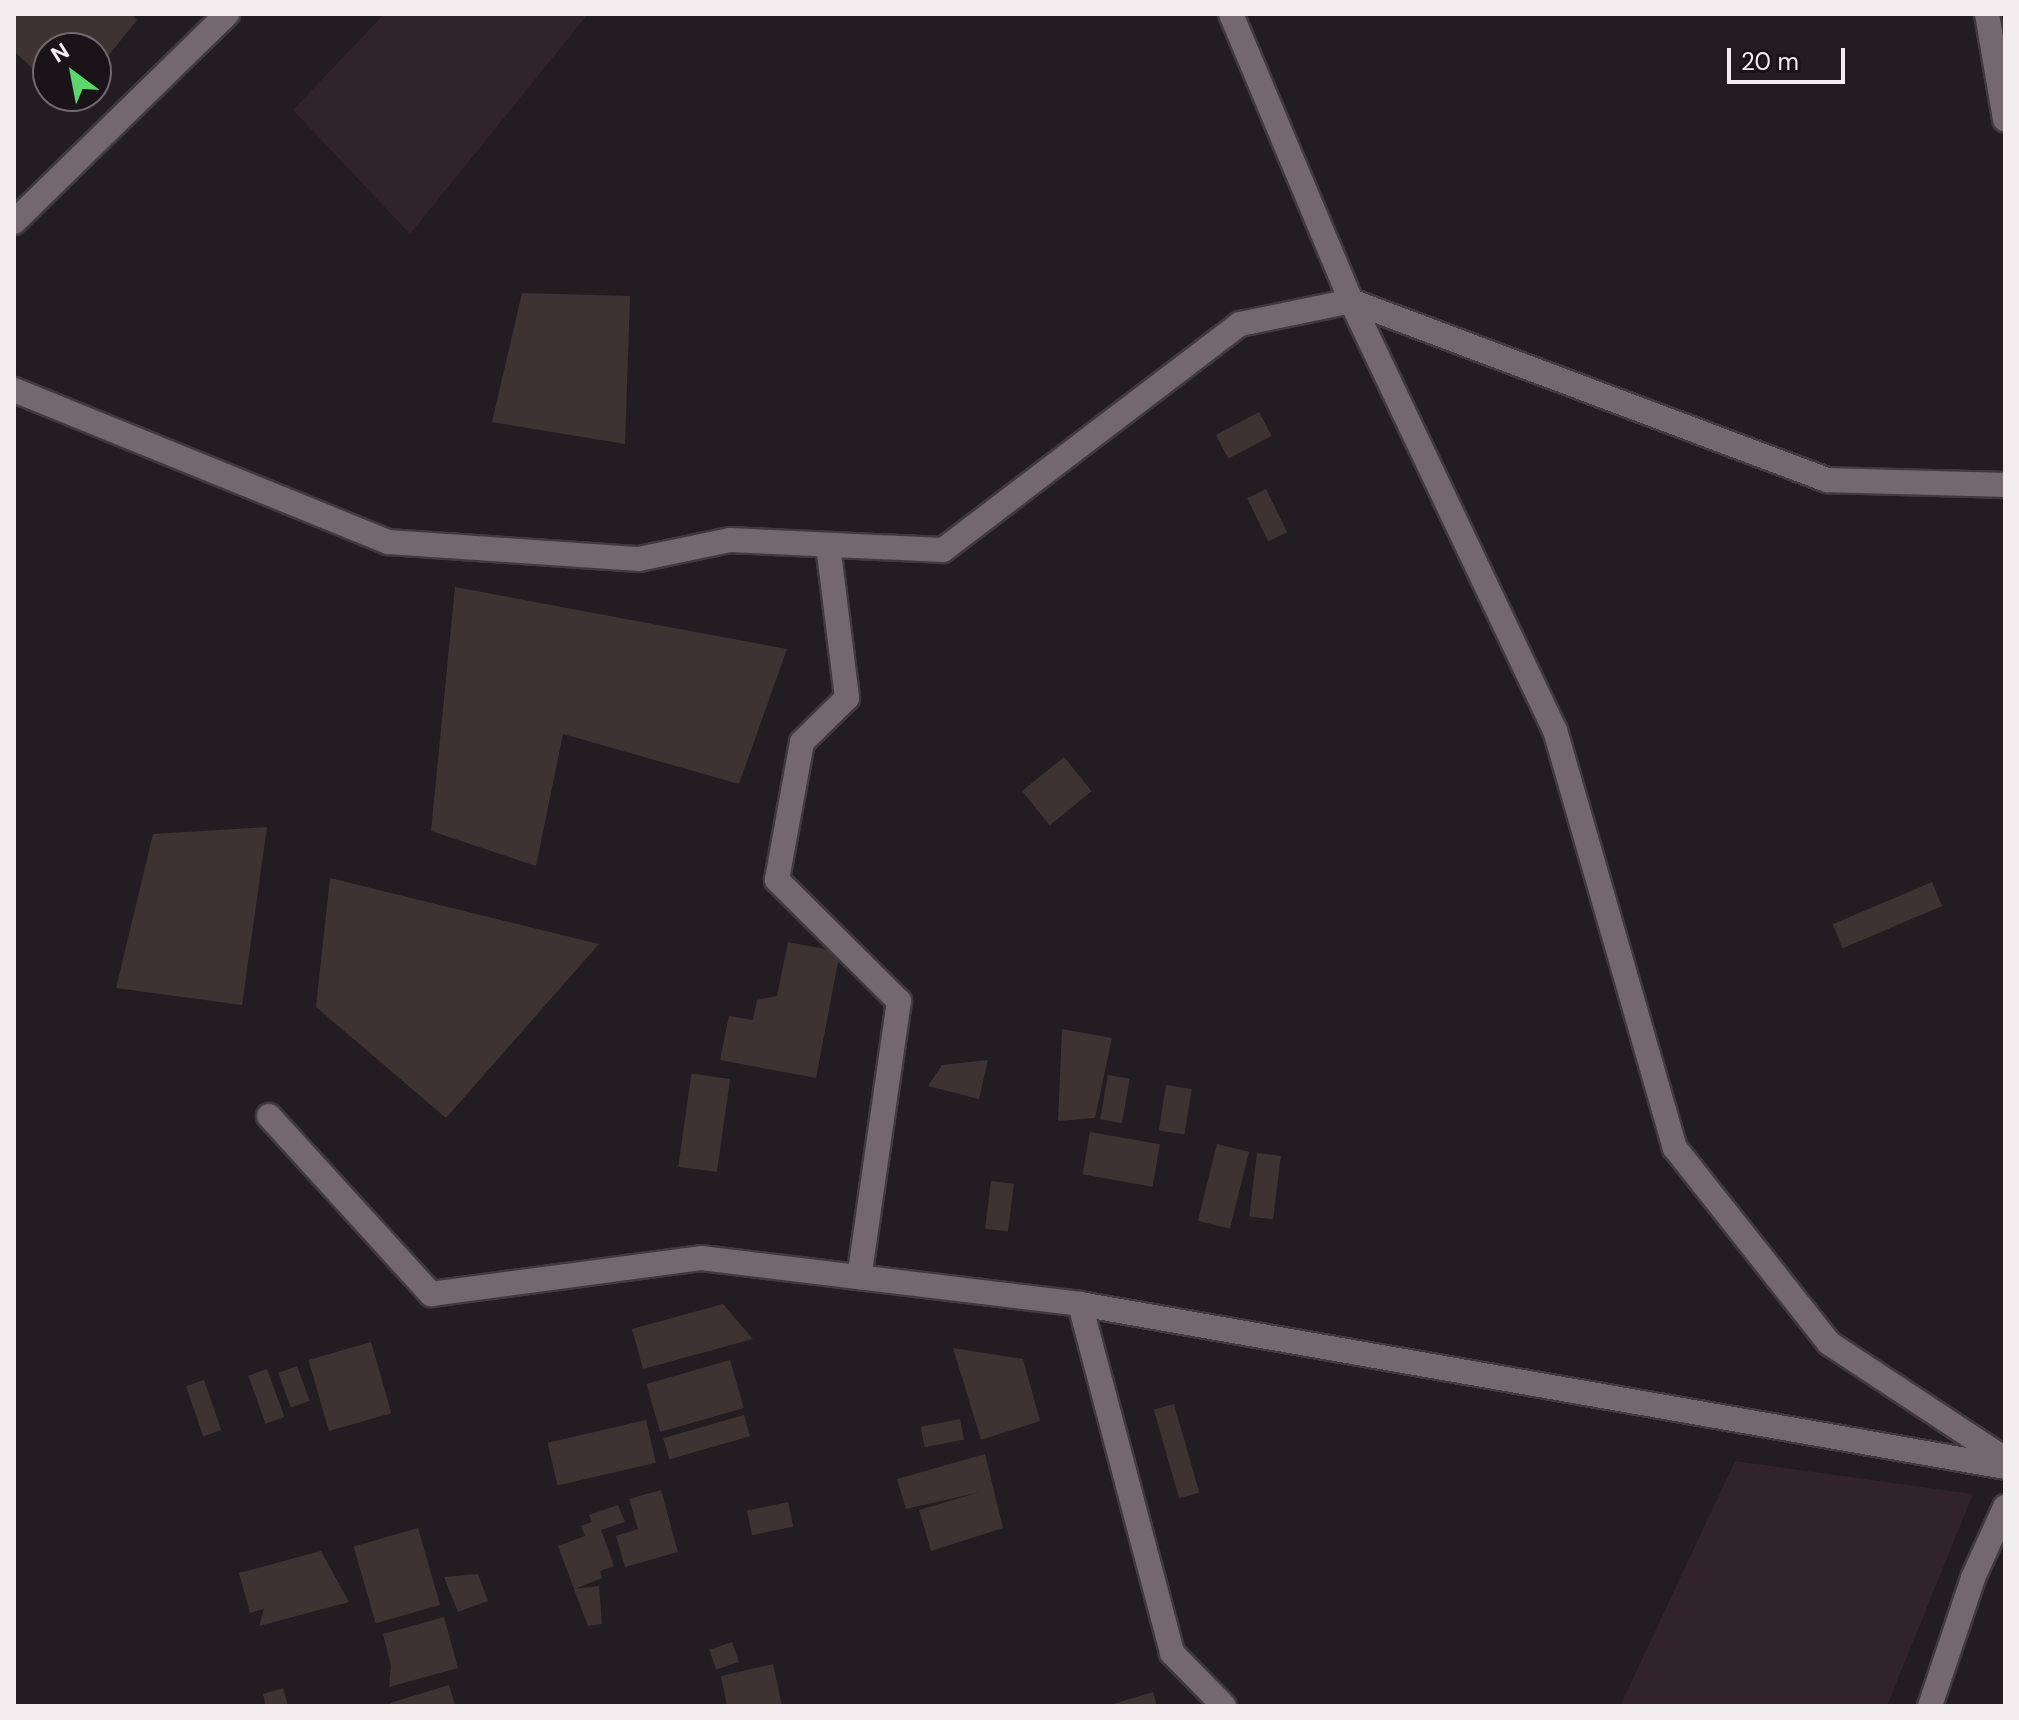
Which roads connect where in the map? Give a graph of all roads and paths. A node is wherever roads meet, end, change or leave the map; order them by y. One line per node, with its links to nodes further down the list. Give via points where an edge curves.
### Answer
1 (227, 14): 5 (street)
2 (1231, 14): 6 (street)
3 (1987, 14): 4 (street)
4 (2005, 119)
5 (14, 222)
6 (1351, 301): 8 (street, via 1827,480); 9 (street, via 1240,324 943,550); 13 (street, via 1555,730 1675,1148 1829,1343)
7 (14, 390): 9 (street, via 388,542 639,559 730,540)
8 (2005, 485)
9 (828, 545): 11 (street, via 847,698 802,742 777,880 899,1001)
10 (269, 1116): 11 (street, via 431,1294 701,1258)
11 (859, 1277): 12 (street)
12 (1080, 1304): 14 (street); 16 (street, via 1172,1653)
13 (2005, 1459)
14 (2005, 1467)
15 (2005, 1507): 17 (street, via 1973,1578)
16 (1224, 1706)
17 (1930, 1706)

